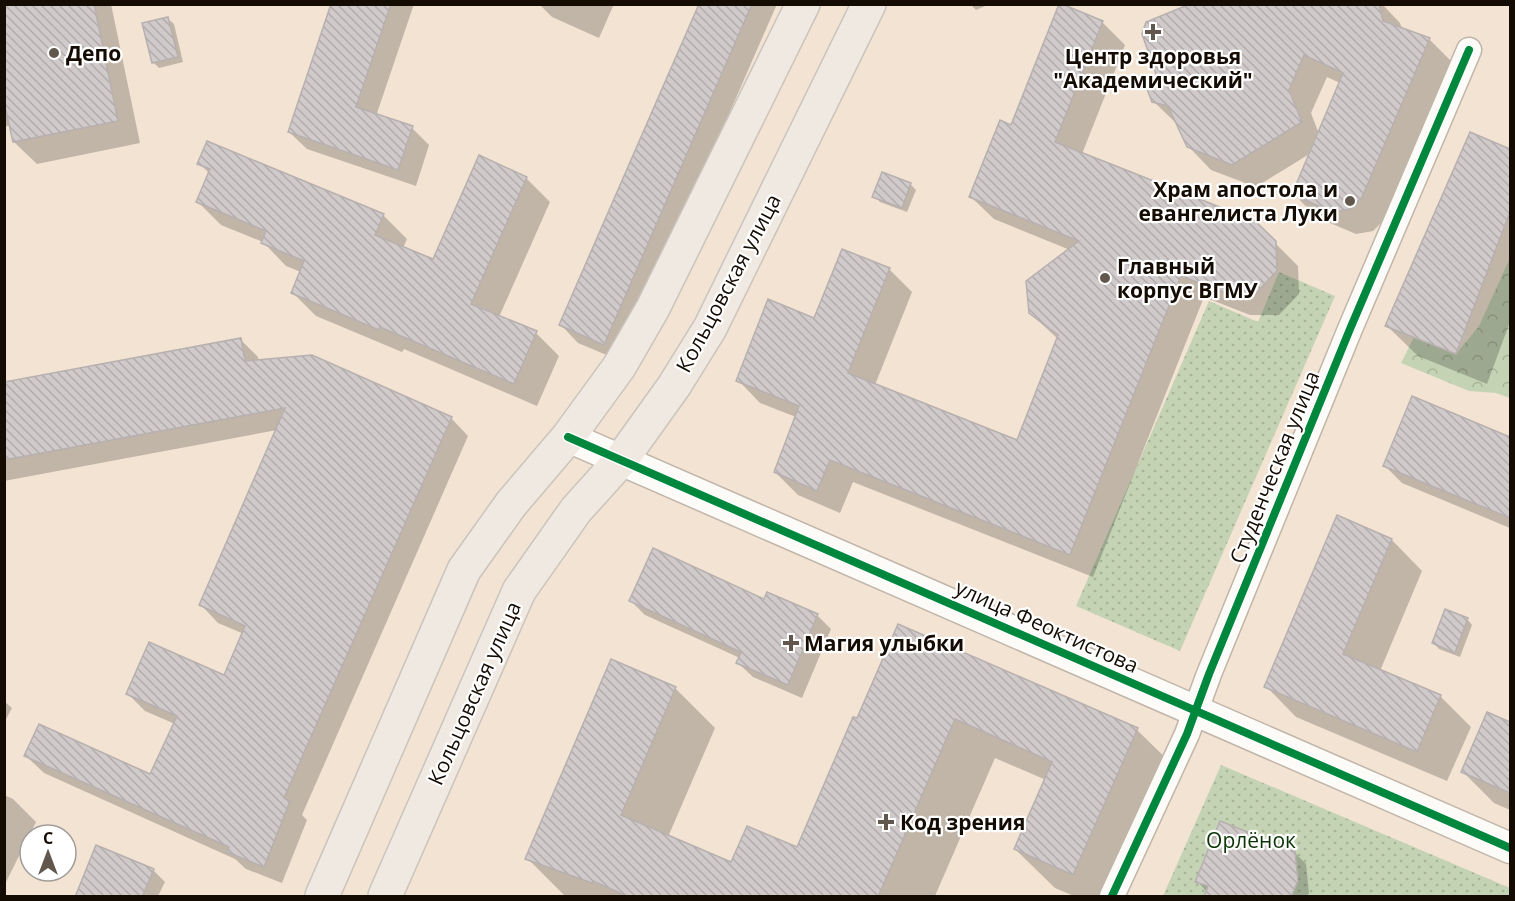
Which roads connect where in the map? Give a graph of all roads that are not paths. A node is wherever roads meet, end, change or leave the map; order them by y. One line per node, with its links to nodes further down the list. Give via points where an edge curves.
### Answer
1 (803, 4): 4 (main road, via 653,308 619,367)
2 (868, 4): 5 (main road, Кольцовская улица, via 710,328)
3 (1469, 51): 6 (street, Студенческая улица, via 1350,329)
4 (568, 437): 5 (street, улица Феоктистова); 8 (main road, via 511,504 464,570)
5 (621, 460): 6 (street, улица Феоктистова); 9 (main road, Кольцовская улица, via 576,510 519,591)
6 (1195, 710): 7 (street, улица Феоктистова); 10 (street, Студенческая улица)
7 (1510, 848)
8 (322, 897)
9 (385, 897)
10 (1112, 897)

